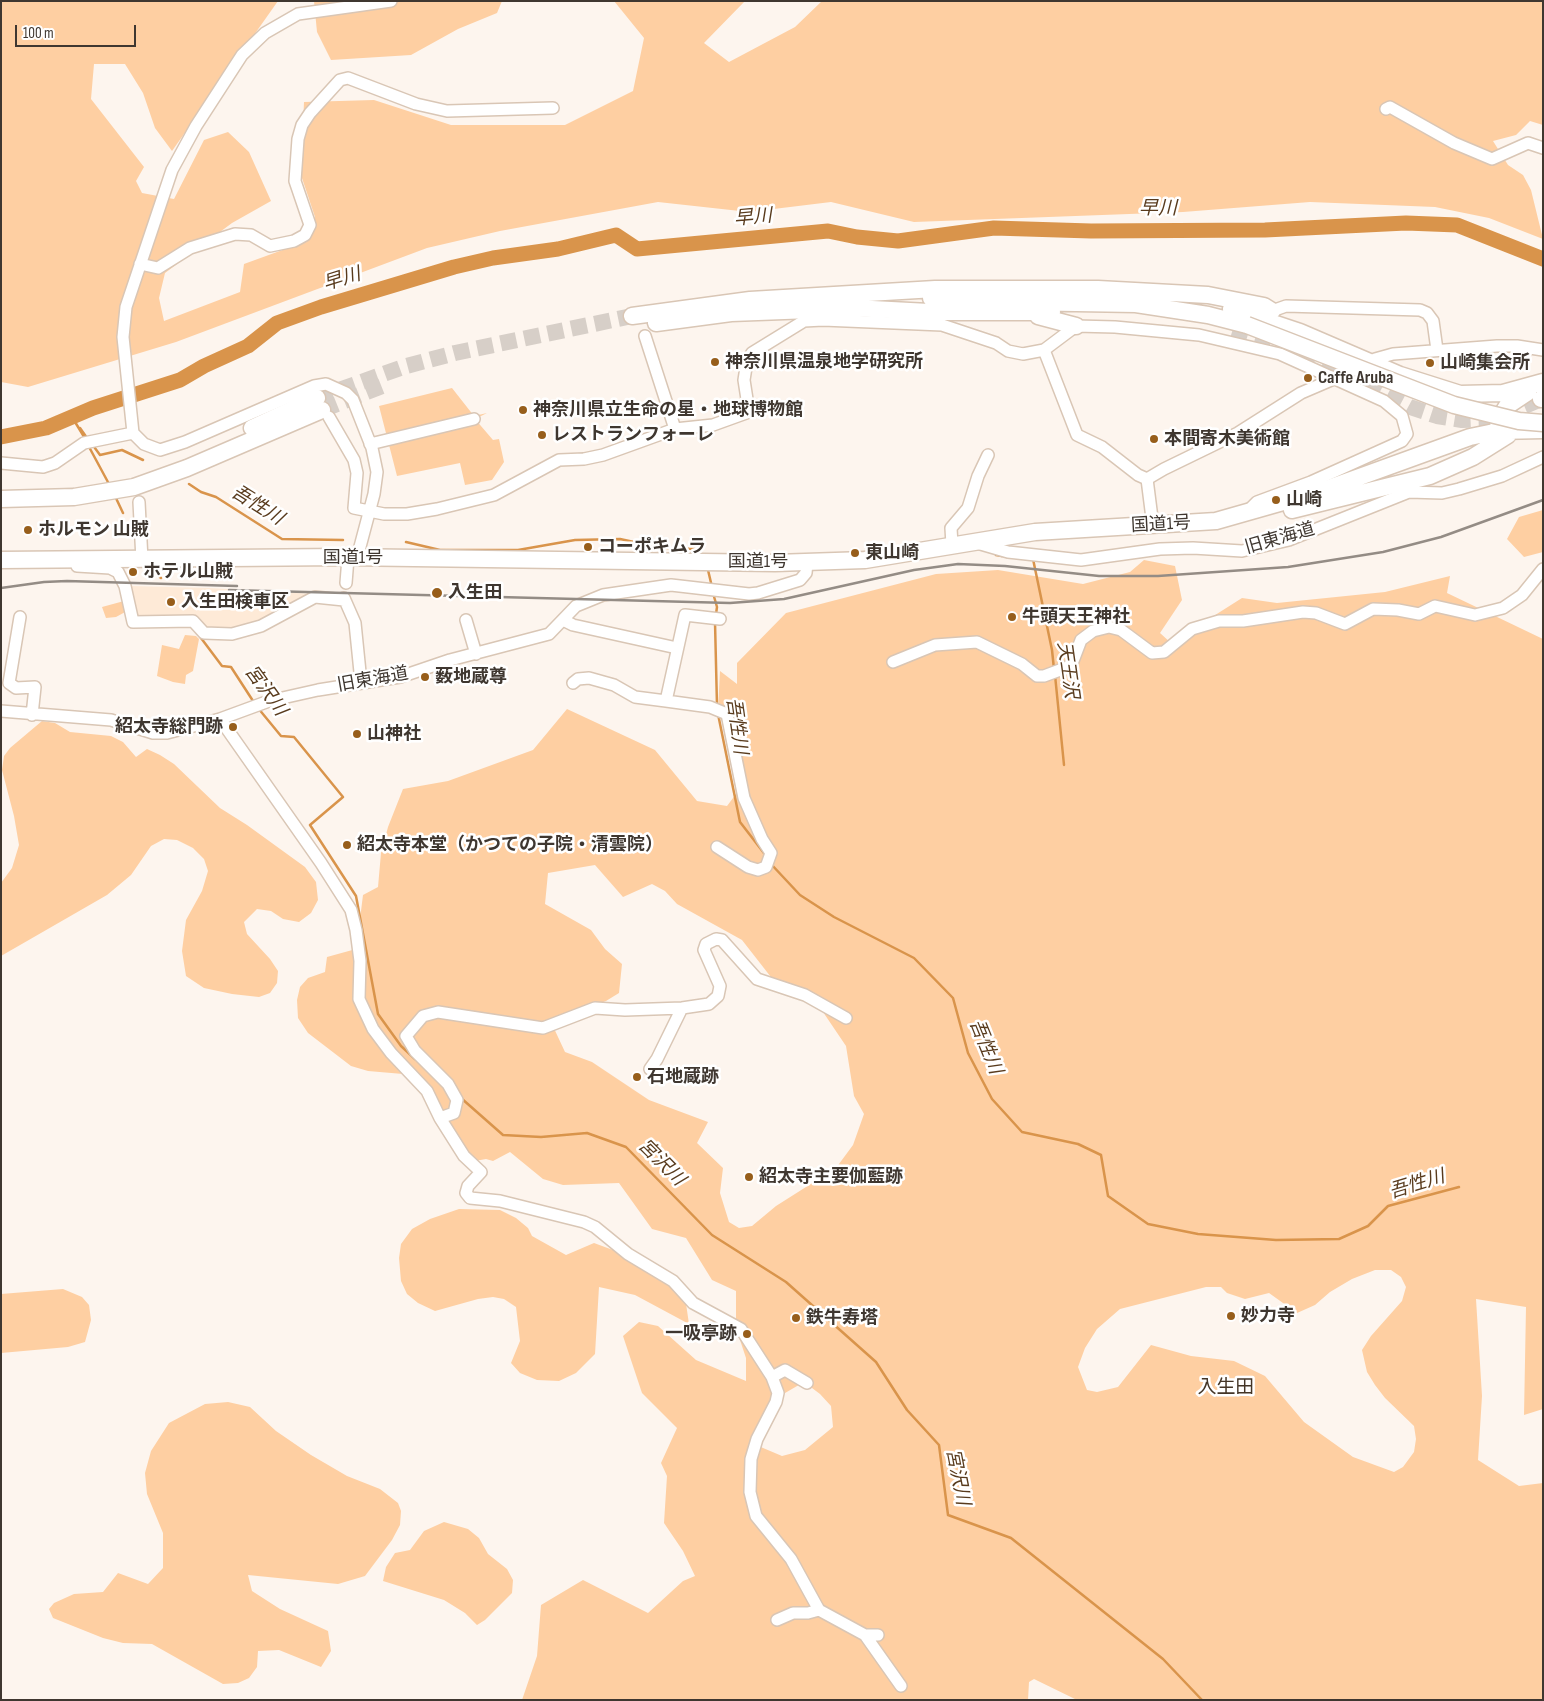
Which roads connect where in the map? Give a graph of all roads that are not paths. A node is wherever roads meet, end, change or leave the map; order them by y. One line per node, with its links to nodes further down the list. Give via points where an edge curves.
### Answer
1 (391, 1): 5 (street, via 298,14 276,25 254,42 222,84 172,170)
2 (553, 108): 5 (street, via 447,111 416,104 348,78 340,80 310,113 298,139 295,181 310,225 305,235 270,246 250,235 235,234)
3 (1386, 109): 4 (street, via 1390,106 1454,143 1492,159 1528,143)
4 (1543, 148)
5 (147, 266): 27 (street, via 126,307 124,337)
6 (1165, 294): 7 (highway, via 1098,290 935,289); 11 (highway, via 1231,298 1264,306); 21 (highway, via 1256,316 1400,375 1460,394)
7 (816, 296): 8 (highway, via 915,297); 12 (highway, via 750,300)
8 (957, 301): 9 (highway); 25 (highway, bridge, via 1136,304 1208,315 1294,343 1454,405 1519,421)
9 (853, 308): 10 (highway); 12 (highway, via 731,313)
10 (1026, 313): 13 (highway); 14 (highway, via 1156,316)
11 (1270, 314): 16 (street, via 1286,306 1420,310 1433,321)
12 (637, 326): 26 (street)
13 (1076, 326): 15 (street); 20 (street, via 1164,330 1257,342)
14 (1232, 332)
15 (1044, 350): 26 (street, via 1023,354 1008,351 996,343 942,324 804,321 768,341 747,361 744,380 749,412 713,425); 34 (street, via 1076,435 1102,447)
16 (1437, 350): 17 (street, via 1517,346); 18 (street)
17 (1543, 350)
18 (1375, 359)
19 (1350, 372): 20 (street)
20 (1335, 378): 34 (street, via 1301,393 1238,433); 40 (street, via 1384,401 1402,416 1406,438 1311,482 1257,502)
21 (1542, 391): 29 (highway, via 1516,398 1507,406 1499,419)
22 (323, 408): 23 (highway); 35 (highway, via 118,481 72,489); 39 (street, via 354,460 357,473 354,508)
23 (298, 419): 36 (highway, via 187,468 134,487 74,498); 38 (highway, via 204,469 152,489 68,506)
24 (474, 419): 30 (street)
25 (1543, 421): 29 (highway, 国道1号)
26 (675, 429): 39 (street, via 603,455 559,460 494,495 407,514)
27 (133, 430): 30 (street, via 151,448 160,450 300,391 326,384 346,393 352,400); 33 (street, via 84,443 55,463 43,466)
28 (1543, 430): 29 (highway, 国道1号)
29 (1503, 433): 40 (highway, 国道1号, via 1470,437 1318,492); 41 (highway, via 1473,457 1430,476 1265,517)
30 (368, 440): 39 (street, via 377,472)
31 (988, 455): 44 (street, via 968,508 951,528)
32 (1543, 457): 43 (street, 旧東海道, via 1479,484 1442,493 1409,492 1289,540 1242,551 1160,549 1081,560 1008,552)
33 (1, 463)
34 (1147, 479): 42 (street)
35 (1, 489)
36 (1, 498)
37 (139, 502): 48 (street)
38 (1, 505)
39 (369, 512): 45 (street)
40 (1245, 513): 41 (highway, 国道1号)
41 (1216, 521): 42 (highway, 国道1号)
42 (1152, 526): 43 (highway, 国道1号, via 1035,532)
43 (977, 542): 44 (highway, 国道1号)
44 (952, 545): 49 (highway, 国道1号, via 865,560)
45 (352, 558): 48 (highway, 国道1号); 49 (highway, 国道1号); 51 (street)
46 (1, 560): 47 (highway, 国道1号)
47 (56, 560): 48 (highway, 国道1号); 59 (street, via 61,566 110,568 118,572 126,586 133,622 193,621 204,633 232,634 261,626 315,597 344,599 355,624)
48 (142, 560)
49 (807, 562): 55 (street, 旧東海道, via 806,573 800,580 758,593 671,585 646,587 589,599 576,606)
50 (1543, 568): 58 (street, via 1522,595 1503,608 1475,615 1435,606 1419,614 1373,609 1345,624 1316,613 1303,612 1243,621 1219,621 1192,629 1164,652 1152,654 1120,630 1109,628 1093,631 1081,640 1068,668 1044,676 1037,676 1022,664 977,642 936,645)
51 (346, 583)
52 (20, 617): 63 (street, via 9,683 16,688 36,687)
53 (720, 619): 56 (street, via 685,616)
54 (466, 620): 57 (street)
55 (563, 620): 56 (street); 57 (street, 旧東海道, via 548,634)
56 (677, 648): 61 (street)
57 (476, 654): 59 (street, 旧東海道, via 400,677)
58 (893, 662)
59 (361, 682): 64 (street, 旧東海道, via 256,706)
60 (573, 684): 61 (street, via 578,679 588,678 614,685 635,697)
61 (666, 701): 65 (street, via 710,707 727,714 744,798 771,853 766,867 758,870)
62 (1, 711): 63 (street, 旧東海道)
63 (32, 715): 64 (street, 旧東海道, via 111,720 153,733 167,733)
64 (220, 719): 69 (street, via 351,910 360,961 359,999 373,1029 427,1091)
65 (717, 847)
66 (682, 1008): 67 (street, via 709,1004 718,996 720,986 704,950 706,944 716,939 722,940 757,979 805,994); 68 (street); 69 (street, via 595,1008 543,1028 438,1012 423,1016 406,1036 415,1051 448,1084 457,1100 454,1114)
67 (846, 1018)
68 (650, 1069)
69 (440, 1118): 70 (street, via 464,1156 482,1172 468,1186 466,1193 470,1198 500,1201 595,1227 628,1254 673,1282 692,1303 741,1329)
70 (772, 1377): 71 (street, via 785,1370); 72 (street, via 778,1393 751,1459 749,1481 752,1502 756,1516 791,1559)
71 (807, 1382)
72 (819, 1610): 73 (street, via 792,1613); 74 (street)
73 (777, 1620)
74 (865, 1635): 75 (street); 76 (street)
75 (878, 1636)
76 (900, 1686)

